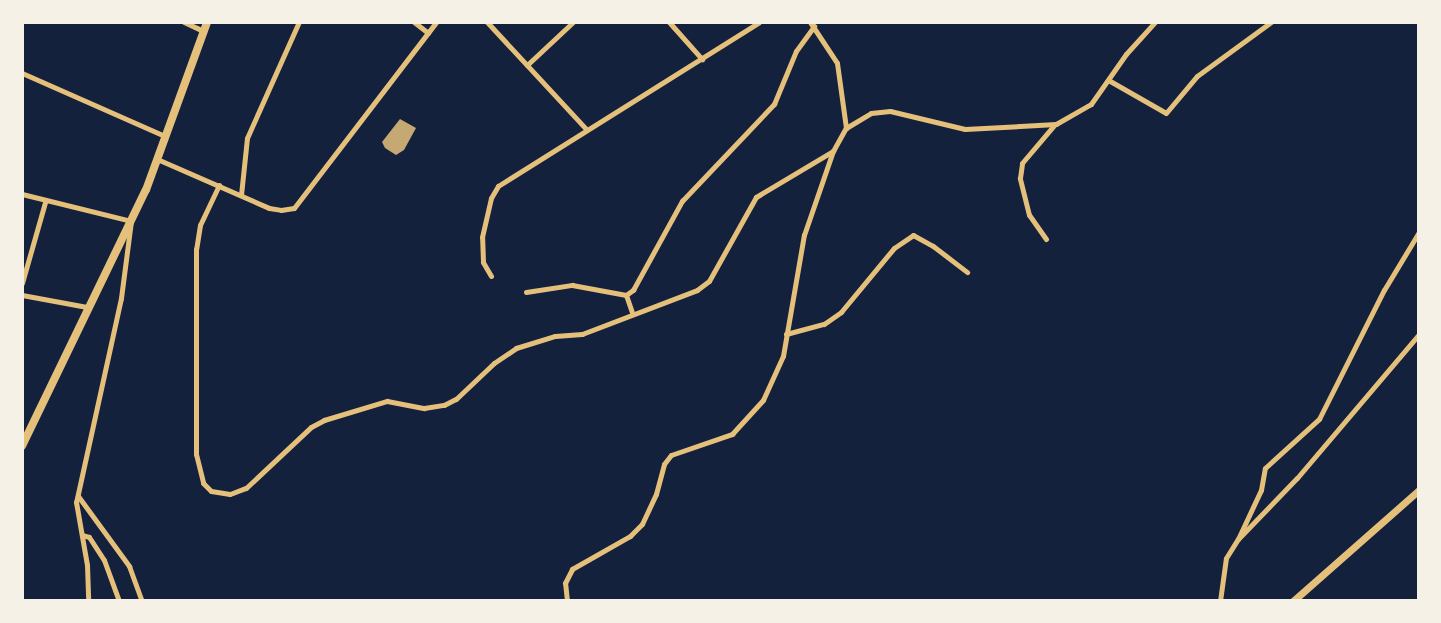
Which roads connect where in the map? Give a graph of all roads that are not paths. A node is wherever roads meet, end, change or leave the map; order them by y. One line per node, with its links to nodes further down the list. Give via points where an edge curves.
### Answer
1 (184, 22): 12 (street)
2 (299, 22): 26 (street, via 247,138)
3 (414, 22): 13 (street)
4 (436, 22): 13 (street)
5 (487, 22): 15 (street)
6 (573, 22): 15 (street)
7 (669, 22): 14 (street)
8 (759, 22): 14 (street)
9 (1155, 22): 17 (street)
10 (1271, 22): 17 (street, via 1197,76 1166,113)
11 (812, 24): 19 (street, via 837,63); 36 (street, via 774,104 682,201 639,281)
12 (205, 26): 21 (main road)
13 (428, 33): 26 (street, via 294,208 281,210)
14 (702, 59): 20 (street)
15 (527, 65): 20 (street)
16 (22, 73): 21 (street)
17 (1110, 81): 18 (street, via 1091,104)
18 (1056, 124): 19 (street, via 965,129 890,111 871,113); 30 (street, via 1022,163 1020,178 1029,215)
19 (846, 128): 22 (street)
20 (586, 129): 32 (street, via 498,186 481,252)
21 (165, 136): 23 (main road)
22 (833, 151): 38 (street, via 756,197 709,281); 39 (street, via 804,235)
23 (157, 159): 24 (street); 28 (main road)
24 (219, 185): 26 (street); 38 (street, via 200,225 194,370 198,471 211,491 220,494 246,488 324,420 387,401 424,408 444,405 506,353 555,336 582,334)
25 (22, 194): 27 (street)
26 (241, 195)
27 (45, 202): 28 (street); 33 (street)
28 (131, 221): 37 (main road); 43 (street, via 121,298)
29 (1419, 232): 45 (street, via 1319,419 1265,468 1261,490)
30 (1046, 239)
31 (967, 272): 39 (street, via 913,235 894,248 841,312 812,329)
32 (491, 276)
33 (22, 283)
34 (526, 292): 36 (street, via 586,285)
35 (22, 295): 37 (street)
36 (626, 295): 38 (street)
37 (87, 307): 41 (main road)
38 (632, 312)
39 (786, 334): 49 (street, via 783,356 763,400 732,434 671,455 642,524 617,545 572,569 565,583)
40 (1419, 334): 45 (street, via 1340,430)
41 (22, 446)
42 (1419, 490): 51 (main road)
43 (77, 495): 44 (street); 48 (street, via 129,566)
44 (82, 535): 46 (street); 47 (street, via 104,560)
45 (1238, 539): 50 (street, via 1226,558)
46 (88, 601)
47 (119, 601)
48 (142, 601)
49 (567, 601)
50 (1220, 601)
51 (1293, 601)

